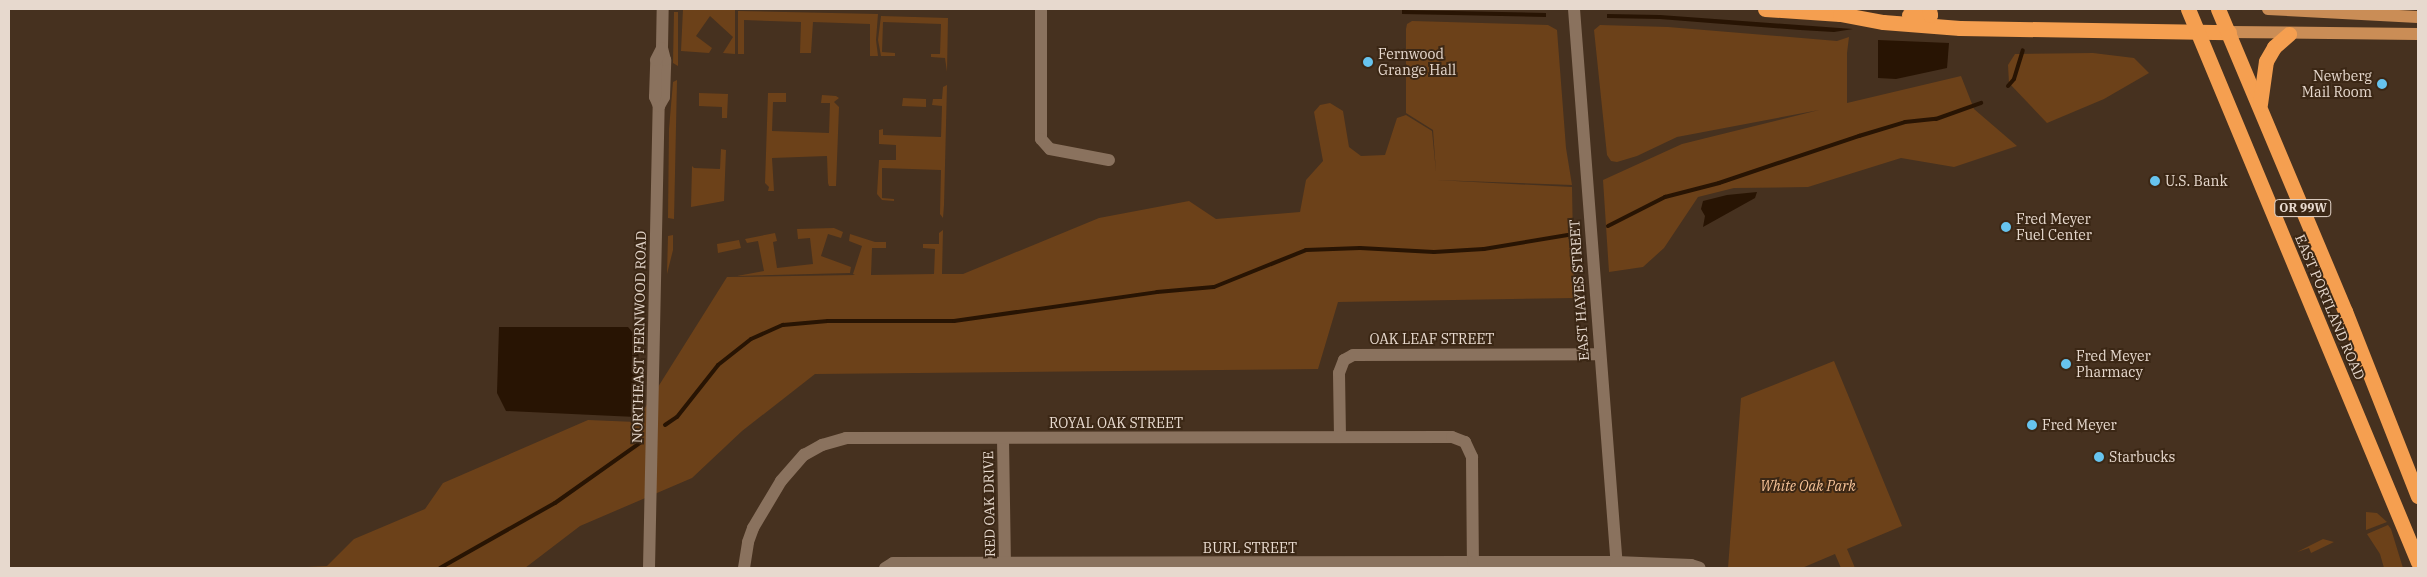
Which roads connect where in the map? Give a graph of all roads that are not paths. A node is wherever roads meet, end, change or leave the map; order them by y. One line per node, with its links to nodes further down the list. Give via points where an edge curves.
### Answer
1 (663, 9): 29 (street, NORTHEAST FERNWOOD ROAD, via 662,48 665,60 664,97 659,106)
2 (1041, 9): 18 (street, via 1040,139 1050,148)
3 (1574, 9): 19 (street, EAST HAYES STREET)
4 (1765, 9): 10 (highway)
5 (1871, 9): 10 (highway)
6 (1929, 9): 12 (highway, via 1930,15 1893,15)
7 (2188, 9): 13 (highway, EAST PORTLAND ROAD / OR 99W)
8 (2218, 9): 14 (highway, EAST PORTLAND ROAD / OR 99W)
9 (2268, 9): 11 (main road)
10 (1840, 14): 12 (highway)
11 (2418, 17)
12 (1882, 22): 13 (highway, via 1960,28)
13 (2197, 31): 14 (highway); 24 (highway, EAST PORTLAND ROAD / OR 99W)
14 (2229, 32): 15 (main road); 17 (highway, EAST PORTLAND ROAD / OR 99W)
15 (2289, 34): 16 (main road); 17 (highway, via 2274,47 2266,61)
16 (2418, 34)
17 (2260, 105): 22 (highway, EAST PORTLAND ROAD / OR 99W)
18 (1109, 160)
19 (1599, 354): 20 (street, OAK LEAF STREET, via 1353,354 1344,360 1339,373); 27 (street, EAST HAYES STREET)
20 (1340, 437): 21 (street, ROYAL OAK STREET); 23 (street, ROYAL OAK STREET, via 1452,437 1465,442 1472,456)
21 (1003, 439): 28 (street, RED OAK DRIVE); 30 (street, ROYAL OAK STREET, via 846,438 822,445 804,455 781,481 748,542)
22 (2418, 496)
23 (1473, 562): 25 (street, BURL STREET); 26 (street, BURL STREET)
24 (2418, 562)
25 (1349, 565): 28 (street, BURL STREET)
26 (1536, 565): 27 (street, BURL STREET)
27 (1617, 565): 32 (street, BURL STREET, via 1691,565)
28 (1005, 566): 31 (street, BURL STREET, via 893,562)
29 (649, 568)
30 (744, 568)
31 (885, 568)
32 (1700, 568)

